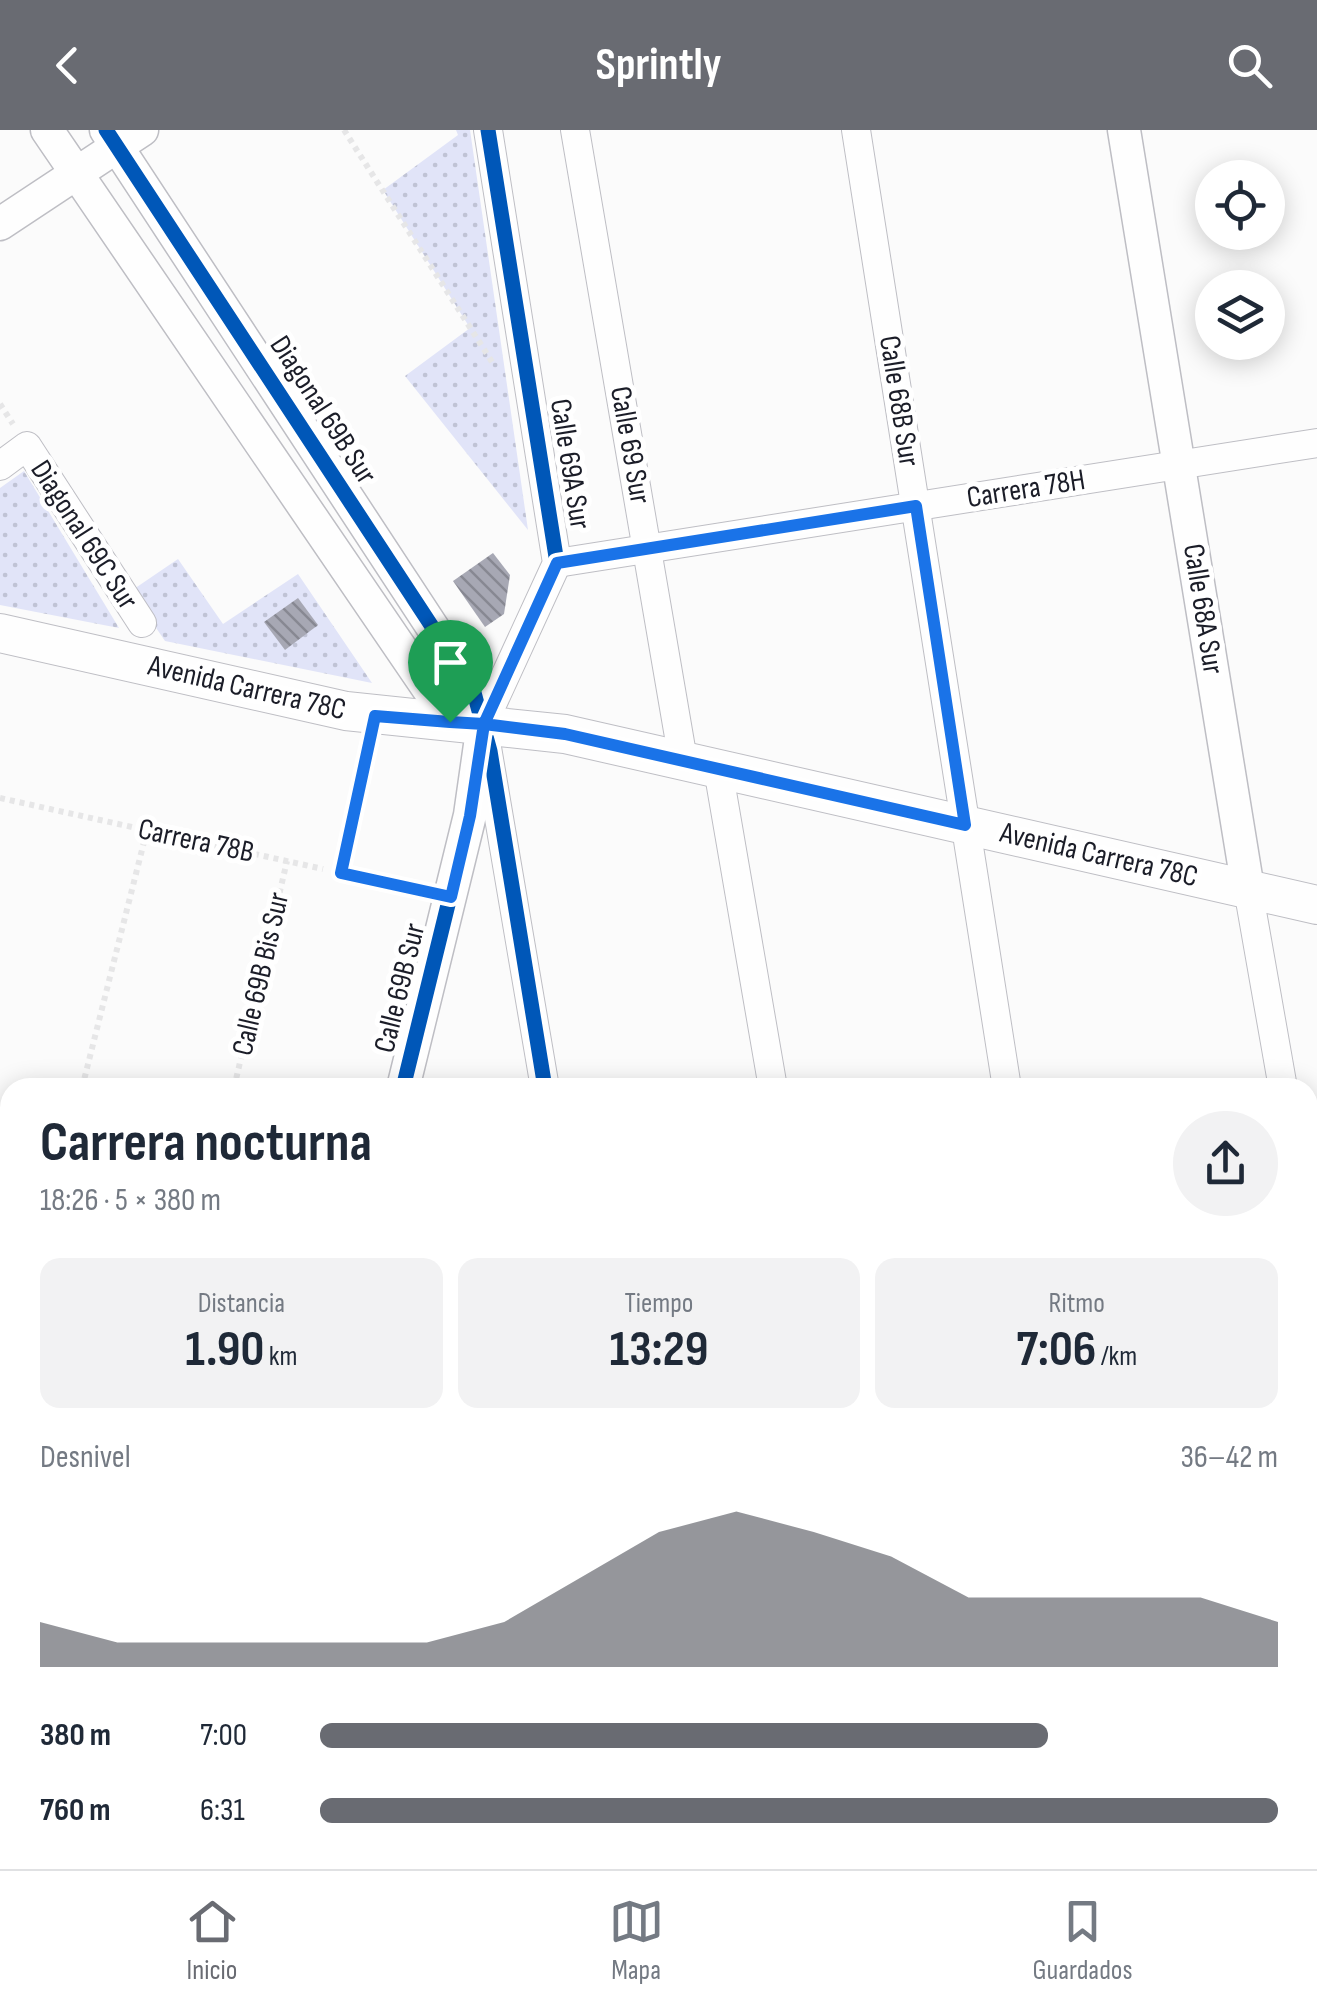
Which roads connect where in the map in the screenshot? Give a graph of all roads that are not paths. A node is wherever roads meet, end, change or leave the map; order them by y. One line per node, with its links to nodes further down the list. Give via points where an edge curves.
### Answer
1 (47, 130): 7 (street)
2 (488, 130): 14 (street, Calle 69A Sur)
3 (575, 130): 13 (street, Calle 69 Sur)
4 (856, 130): 12 (street, Calle 68B Sur)
5 (1124, 130): 10 (street, Calle 68A Sur)
6 (121, 136): 7 (street); 18 (street, Diagonal 69B Sur, via 474,689)
7 (74, 175): 8 (street); 18 (street)
8 (0, 224)
9 (1317, 443): 10 (street, Carrera 78H)
10 (1180, 465): 12 (street, Carrera 78H); 22 (street, Calle 68A Sur)
11 (0, 466): 15 (street, Diagonal 69C Sur, via 27,446)
12 (916, 506): 13 (street, Carrera 78H); 20 (street, Calle 68B Sur)
13 (648, 549): 14 (street, Carrera 78H); 19 (street, Calle 69 Sur)
14 (557, 563): 18 (street, Calle 69A Sur)
15 (142, 623)
16 (0, 633): 17 (main road, Avenida Carrera 78C)
17 (375, 716): 18 (main road, Avenida Carrera 78C); 21 (lane)
18 (467, 723): 19 (main road, Avenida Carrera 78C, via 542,729); 24 (street, Calle 69B Sur, via 470,816); 25 (street)
19 (700, 765): 20 (main road, Avenida Carrera 78C); 26 (street, Calle 69 Sur)
20 (965, 825): 22 (main road, Avenida Carrera 78C); 27 (street, Calle 68B Sur)
21 (341, 873)
22 (1248, 889): 23 (main road, Avenida Carrera 78C); 28 (street, Calle 68A Sur)
23 (1317, 904)
24 (406, 1078)
25 (543, 1078)
26 (770, 1078)
27 (1005, 1078)
28 (1281, 1078)

